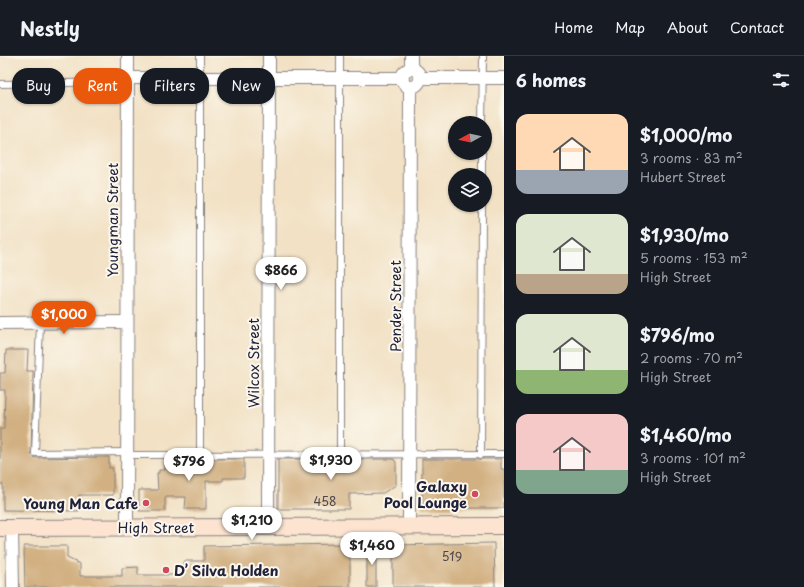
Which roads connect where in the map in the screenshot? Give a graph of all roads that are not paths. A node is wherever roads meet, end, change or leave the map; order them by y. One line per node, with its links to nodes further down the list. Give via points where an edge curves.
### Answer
1 (128, 56): 7 (street, Youngman Street)
2 (200, 56): 8 (lane)
3 (269, 56): 9 (street, Wilcox Street)
4 (340, 56): 12 (lane)
5 (411, 56): 10 (street)
6 (483, 56): 14 (lane)
7 (128, 68)
8 (200, 68)
9 (269, 68)
10 (411, 69): 13 (street, via 418,72); 17 (street, via 406,71)
11 (275, 78): 12 (street)
12 (340, 78): 17 (street); 32 (lane)
13 (420, 78): 14 (street); 17 (street, via 416,86)
14 (483, 78): 15 (street); 22 (lane)
15 (504, 78)
16 (73, 82): 18 (lane)
17 (406, 82): 33 (street, Pender Street)
18 (0, 84)
19 (128, 104): 24 (street, Youngman Street)
20 (200, 104): 28 (lane)
21 (269, 104): 29 (street, Wilcox Street)
22 (482, 116)
23 (482, 212): 30 (lane)
24 (127, 322): 26 (street); 27 (street, Youngman Street)
25 (0, 323): 26 (street)
26 (40, 324): 27 (lane, via 35,453)
27 (128, 454): 28 (lane); 38 (street, Youngman Street)
28 (200, 454): 29 (lane)
29 (268, 454): 32 (lane); 36 (street, Wilcox Street)
30 (481, 454): 31 (lane); 33 (lane)
31 (504, 454)
32 (340, 455): 33 (lane)
33 (409, 455): 34 (street, Pender Street)
34 (409, 526): 35 (main road, High Street); 36 (main road, High Street)
35 (504, 526)
36 (268, 527): 38 (main road, High Street)
37 (6, 528): 38 (main road, High Street); 39 (street)
38 (127, 528)
39 (13, 587)

